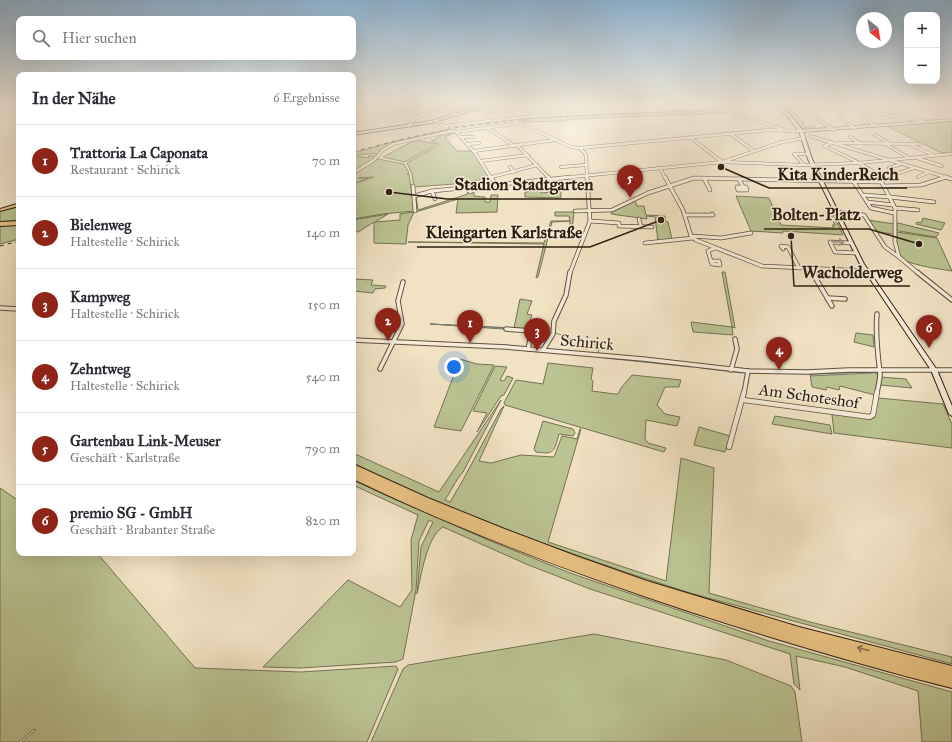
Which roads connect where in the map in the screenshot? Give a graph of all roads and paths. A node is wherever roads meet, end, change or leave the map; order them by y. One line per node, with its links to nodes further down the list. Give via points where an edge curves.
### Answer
1 (461, 137): 19 (street)
2 (420, 138): 46 (street, via 389,146 374,160)
3 (503, 138): 21 (street)
4 (551, 138): 12 (street)
5 (691, 138): 6 (street); 22 (street); 33 (street)
6 (695, 138)
7 (735, 138): 24 (street)
8 (804, 138): 24 (street); 25 (main road)
9 (815, 138): 14 (street)
10 (851, 138): 15 (street)
11 (880, 138): 17 (street)
12 (556, 140): 21 (street); 22 (street)
13 (479, 143): 19 (street)
14 (833, 143): 15 (street); 31 (street); 34 (street, via 824,146)
15 (860, 143): 16 (street)
16 (884, 143): 17 (street); 30 (street)
17 (889, 143): 18 (street)
18 (908, 143): 20 (street); 28 (street)
19 (468, 144): 23 (street)
20 (921, 144)
21 (517, 146): 23 (street); 27 (street)
22 (580, 148): 37 (street, via 586,155)
23 (474, 151): 32 (street)
24 (754, 151): 33 (street)
25 (808, 154): 38 (street, via 794,154); 39 (main road)
26 (951, 154): 28 (street)
27 (528, 155): 32 (street); 36 (street)
28 (934, 155): 29 (street)
29 (915, 157): 30 (street); 40 (street)
30 (910, 158): 31 (street)
31 (888, 160): 34 (street); 35 (street)
32 (481, 161): 51 (street)
33 (722, 162): 38 (street); 43 (street)
34 (858, 163): 39 (street); 60 (street, via 878,175)
35 (901, 164): 44 (street); 45 (street)
36 (538, 165): 47 (street); 55 (street)
37 (586, 165): 42 (street); 50 (street)
38 (804, 165): 39 (street)
39 (813, 165): 58 (main road)
40 (942, 166)
41 (510, 167): 47 (street)
42 (562, 167)
43 (660, 168): 50 (street); 63 (street)
44 (889, 168)
45 (914, 168): 48 (street); 49 (street)
46 (356, 170)
47 (514, 172): 51 (street)
48 (930, 172): 52 (street); 53 (street)
49 (899, 173)
50 (586, 175): 55 (street); 80 (street)
51 (492, 177): 61 (street)
52 (918, 177)
53 (946, 177): 57 (street); 64 (street, via 921,186)
54 (704, 178): 56 (street); 63 (street, via 694,178); 66 (street)
55 (550, 179): 61 (street)
56 (739, 179): 58 (street); 65 (street)
57 (952, 179)
58 (821, 181): 59 (street); 81 (main road)
59 (854, 182): 60 (street); 68 (street)
60 (882, 182): 64 (street)
61 (496, 185): 67 (street)
62 (413, 186): 69 (street)
63 (670, 186): 80 (street, via 612,210); 84 (street)
64 (884, 186): 70 (street)
65 (743, 187)
66 (710, 190)
67 (432, 192): 69 (street); 71 (street)
68 (863, 195): 70 (street); 72 (street)
69 (414, 196): 79 (street)
70 (890, 197): 73 (street); 75 (street)
71 (435, 199)
72 (867, 202): 75 (street); 82 (street, via 871,208)
73 (934, 202)
74 (16, 206): 76 (main road)
75 (894, 206): 77 (street); 82 (street)
76 (0, 210)
77 (918, 210)
78 (575, 211): 80 (street)
79 (415, 212)
80 (590, 212): 86 (street)
81 (836, 212): 96 (main road); 100 (street, via 864,215 885,247)
82 (894, 213): 100 (street)
83 (712, 214): 84 (street)
84 (685, 215): 94 (street)
85 (640, 219): 90 (street)
86 (590, 221): 89 (street, via 619,223); 118 (street, via 570,272 566,295 554,321 553,334)
87 (16, 222): 88 (highway)
88 (0, 223)
89 (619, 226): 90 (street); 92 (street)
90 (641, 227): 91 (street)
91 (652, 228)
92 (619, 232)
93 (751, 232): 94 (street, via 721,238)
94 (692, 237): 95 (street); 97 (street)
95 (645, 243)
96 (851, 243): 99 (main road); 99 (street, one-way to 96, via 835,252 830,242)
97 (715, 248): 101 (street, via 708,252); 102 (street, via 769,267)
98 (783, 249): 102 (street, via 781,246 788,247)
99 (856, 253): 104 (main road)
100 (899, 257): 108 (street)
101 (710, 261)
102 (799, 268): 103 (street)
103 (810, 268): 104 (street); 106 (street)
104 (866, 271): 121 (main road)
105 (403, 282): 116 (street, via 398,301 402,324)
106 (827, 298): 107 (street); 109 (street)
107 (845, 299)
108 (952, 300)
109 (832, 306)
110 (0, 308): 111 (street)
111 (16, 309)
112 (877, 314): 124 (street)
113 (506, 329): 117 (street, via 532,331)
114 (735, 339): 120 (street, via 737,349)
115 (356, 340): 116 (street, Schirick)
116 (392, 342): 117 (street, Schirick); 119 (street)
117 (528, 349): 118 (street, Schirick)
118 (543, 350): 120 (street, Schirick)
119 (380, 369)
120 (731, 370): 123 (street, Schirick)
121 (934, 370): 122 (street, Schirick); 124 (street, Schirick); 126 (main road)
122 (952, 370)
123 (748, 371): 124 (street, Schirick); 125 (street)
124 (879, 371): 125 (street, Am Schoteshof, via 873,415 870,417)
125 (743, 400): 127 (street)
126 (952, 414)
127 (729, 447)
128 (356, 468): 130 (highway, one-way to 128, via 768,623 614,574 483,525)
129 (356, 476): 133 (highway, via 495,538 615,582 757,629)
130 (900, 660): 131 (highway); 132 (highway)
131 (952, 668)
132 (952, 672)
133 (924, 675): 134 (highway); 135 (highway)
134 (952, 682)
135 (952, 686)

